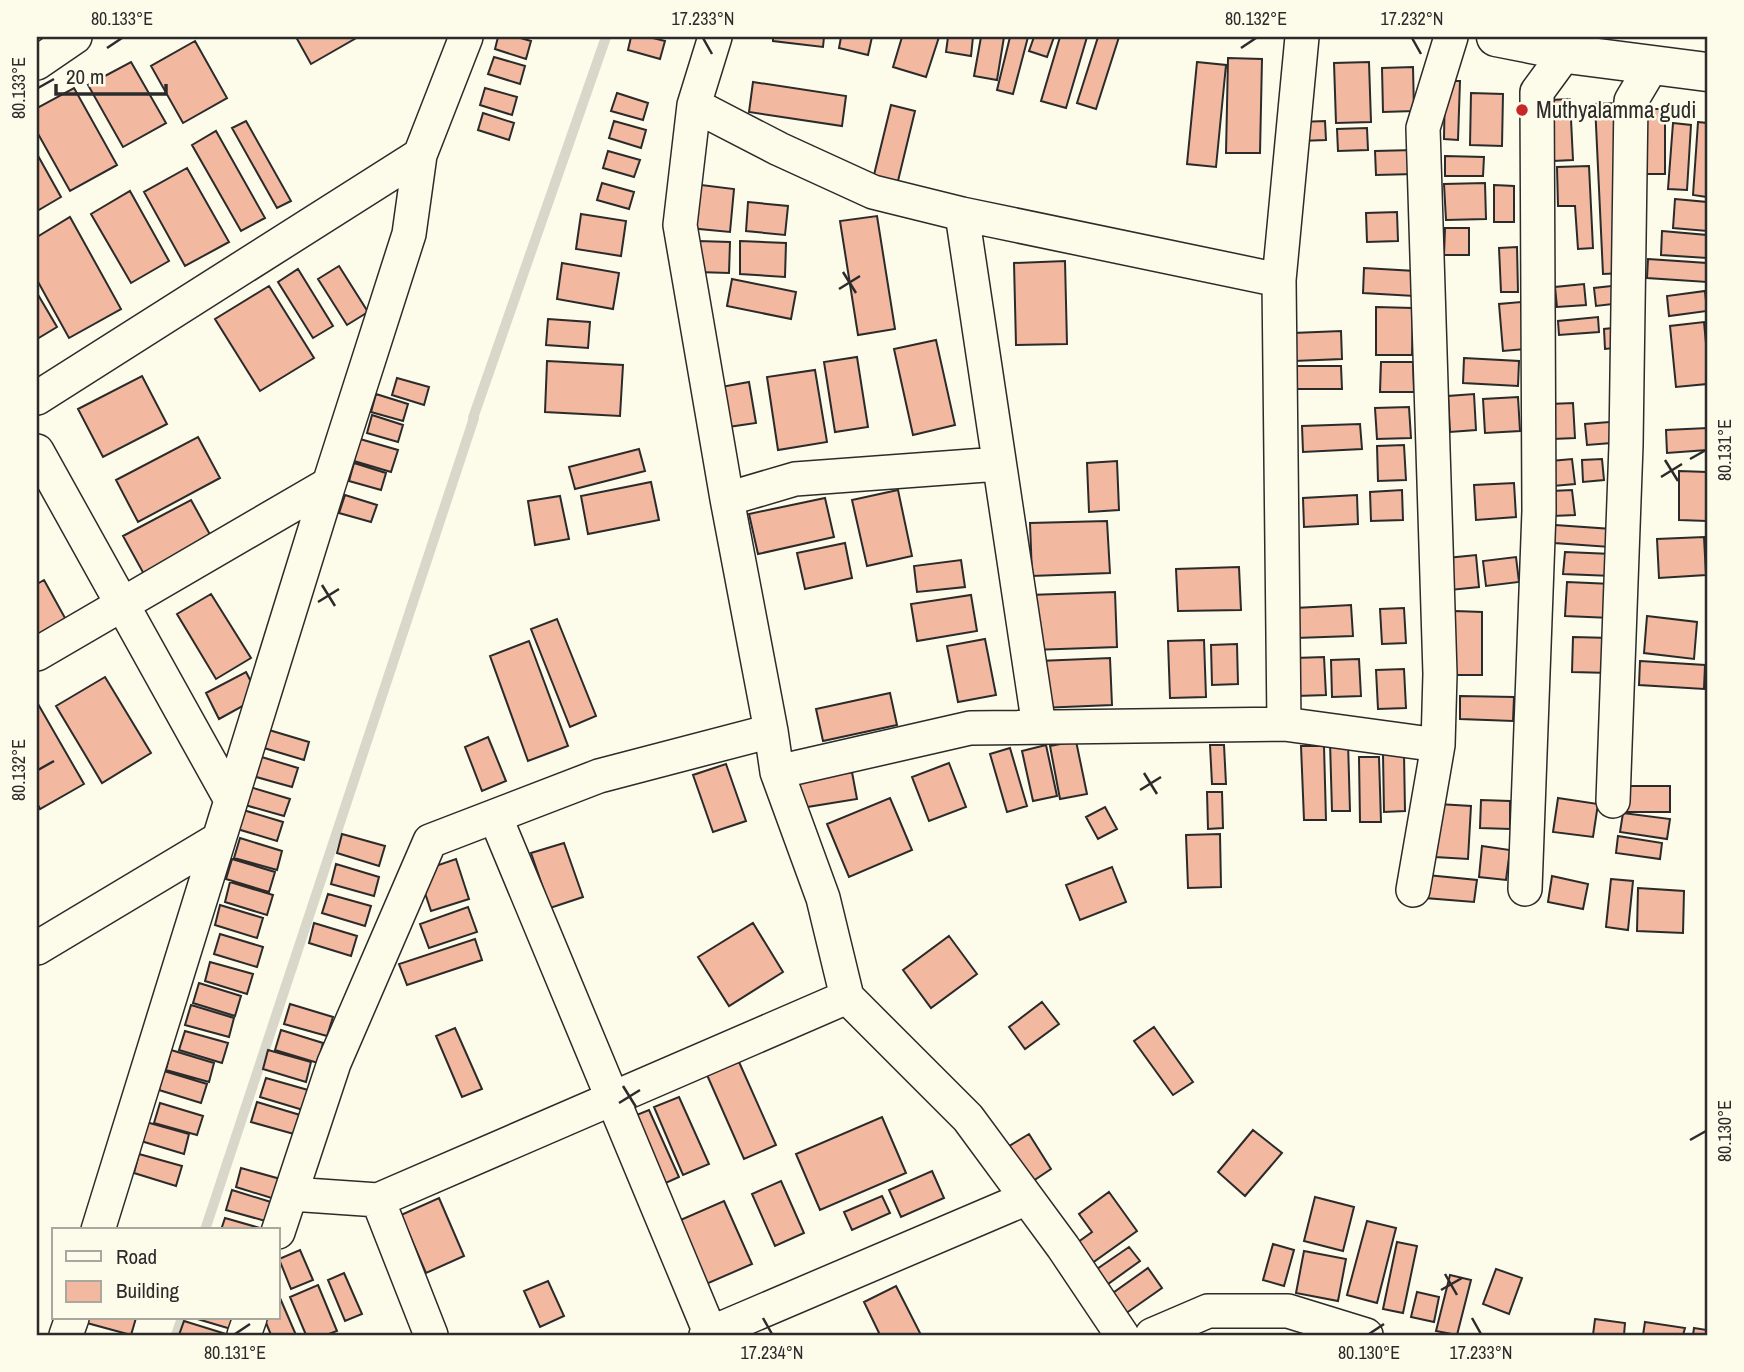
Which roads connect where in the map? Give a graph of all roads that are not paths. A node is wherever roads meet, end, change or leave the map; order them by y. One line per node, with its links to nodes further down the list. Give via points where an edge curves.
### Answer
1 (75, 37): 8 (street)
2 (466, 37): 12 (street)
3 (715, 37): 11 (street)
4 (1302, 37): 14 (street)
5 (1451, 37): 25 (street, via 1423,128 1440,674)
6 (1496, 37): 7 (main road)
7 (1572, 48): 9 (main road); 31 (street, via 1537,92 1539,511)
8 (37, 63)
9 (1653, 64): 10 (main road); 28 (street, via 1631,101 1626,445)
10 (1707, 72)
11 (694, 105): 13 (street, via 873,192); 19 (street, via 680,225)
12 (420, 155): 15 (street); 18 (street, via 409,234)
13 (962, 214): 14 (street); 17 (street)
14 (1279, 280): 22 (street)
15 (37, 398)
16 (37, 451): 20 (street)
17 (999, 464): 19 (street, via 795,480); 23 (street)
18 (329, 484): 20 (street); 27 (street)
19 (727, 499): 24 (street)
20 (122, 604): 21 (street); 27 (street)
21 (37, 654)
22 (1284, 724): 23 (street); 25 (street)
23 (1039, 727): 26 (street, via 970,727)
24 (771, 731): 26 (street); 29 (street, via 598,776)
25 (1438, 746): 32 (street)
26 (777, 772): 34 (street, via 823,898)
27 (231, 800): 30 (street)
28 (1613, 801)
29 (495, 816): 35 (street); 36 (street, via 430,841 334,1063)
30 (219, 839): 33 (street); 39 (street)
31 (1525, 888)
32 (1413, 890)
33 (37, 948)
34 (846, 997): 35 (street); 37 (street, via 968,1118)
35 (613, 1098): 38 (street); 42 (street)
36 (291, 1194): 38 (street); 40 (street)
37 (1027, 1198): 42 (street); 43 (street)
38 (378, 1200): 41 (street)
39 (99, 1228)
40 (279, 1228)
41 (431, 1335)
42 (709, 1335)
43 (1122, 1335)
44 (1152, 1335): 45 (street, via 1208,1311 1288,1311)
45 (1366, 1335)

